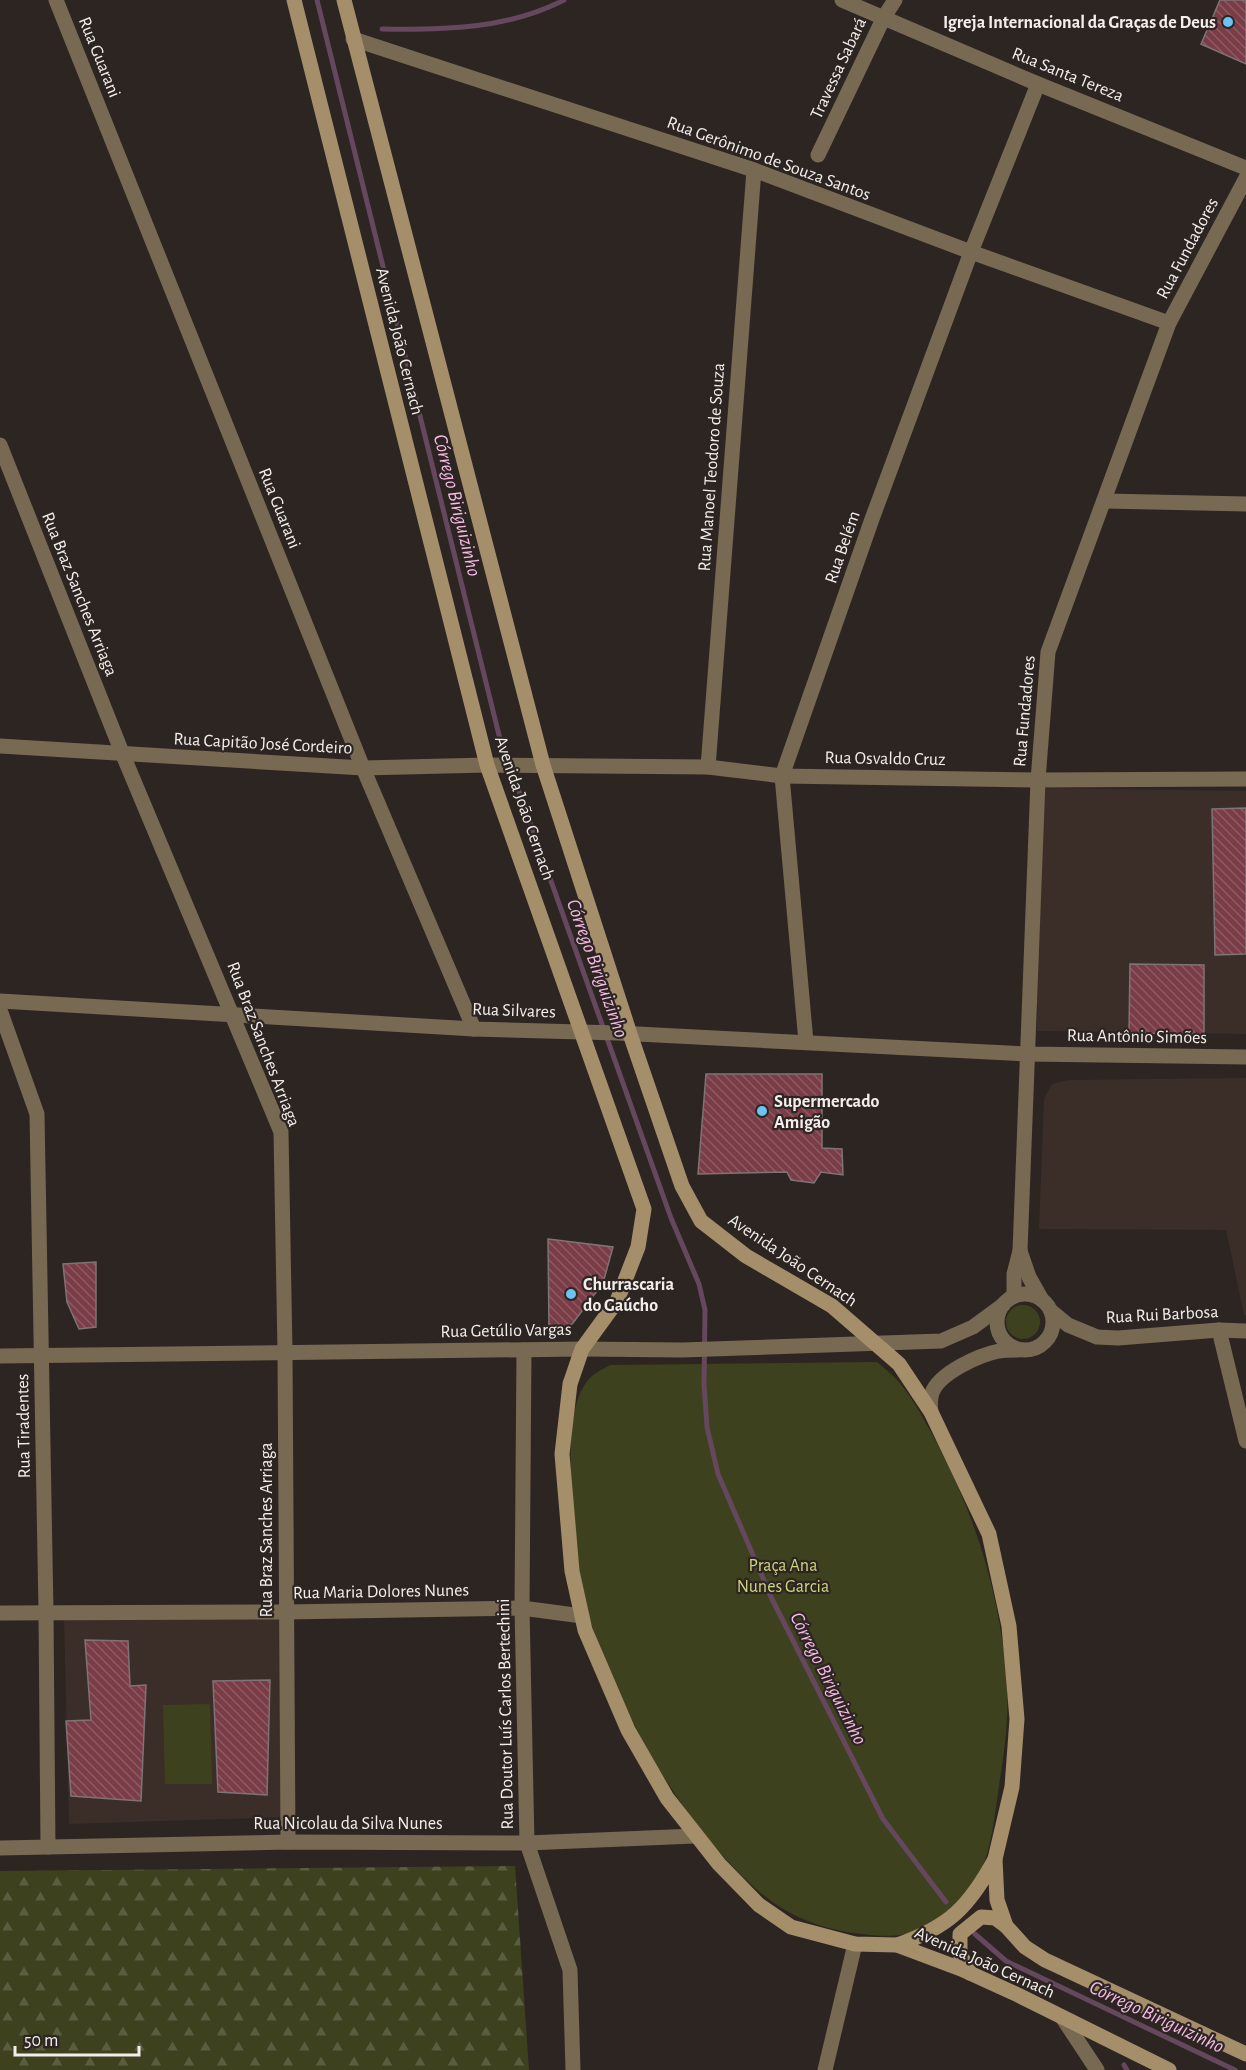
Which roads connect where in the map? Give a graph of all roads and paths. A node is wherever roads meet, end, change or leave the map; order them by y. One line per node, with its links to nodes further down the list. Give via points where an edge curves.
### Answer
1 (56, 0): 25 (street, Rua Guarani)
2 (294, 0): 21 (main road, Avenida João Cernach)
3 (344, 0): 4 (street); 8 (main road, Avenida João Cernach)
4 (355, 0)
5 (842, 0): 7 (street, Rua Santa Tereza)
6 (895, 0): 7 (street, Travessa Sabará)
7 (884, 17): 9 (street, Rua Santa Tereza); 10 (street, Travessa Sabará)
8 (353, 39): 12 (street, Rua Gerônimo de Souza Santos); 23 (main road, Avenida João Cernach)
9 (1038, 84): 11 (street, Rua Santa Tereza); 14 (street, Rua Belém)
10 (818, 154)
11 (1246, 168)
12 (754, 170): 14 (street, Rua Gerônimo de Souza Santos); 24 (street, Rua Manoel Teodoro de Souza)
13 (1246, 178): 15 (street, Rua Fundadores)
14 (971, 252): 15 (street, Rua Gerônimo de Souza Santos); 26 (street, Rua Belém)
15 (1169, 323): 17 (street, Rua Fundadores)
16 (0, 445): 20 (street, Rua Braz Sanches Arriaga)
17 (1105, 501): 18 (street); 28 (street, Rua Fundadores, via 1048,652)
18 (1246, 504)
19 (0, 746): 20 (street, Rua Capitão José Cordeiro)
20 (123, 755): 25 (street, Rua Capitão José Cordeiro); 31 (street, Rua Braz Sanches Arriaga)
21 (492, 765): 22 (street, Rua Capitão José Cordeiro); 25 (street, Rua Capitão José Cordeiro); 33 (main road, Avenida João Cernach)
22 (523, 765): 23 (street, Rua Osvaldo Cruz)
23 (543, 765): 24 (street, Rua Osvaldo Cruz); 34 (main road, Avenida João Cernach)
24 (708, 767): 26 (street, Rua Osvaldo Cruz)
25 (363, 768): 32 (street, Rua Guarani)
26 (782, 776): 28 (street, Rua Osvaldo Cruz); 35 (street, Rua Belém)
27 (1246, 779): 28 (street, Rua Osvaldo Cruz)
28 (1038, 780): 36 (street, Rua Fundadores)
29 (0, 1001): 31 (street, Rua Silvares)
30 (0, 1010): 49 (street, Rua Tiradentes, via 37,1114)
31 (233, 1014): 32 (street, Rua Silvares); 47 (street, Rua Braz Sanches Arriaga, via 281,1132)
32 (474, 1029): 33 (street, Rua Silvares)
33 (589, 1032): 34 (street, Rua Silvares); 44 (main road, Avenida João Cernach, via 644,1209 638,1247 617,1301)
34 (624, 1034): 35 (street, Rua Silvares); 43 (main road, Avenida João Cernach, via 682,1186 701,1221 746,1256 832,1306)
35 (806, 1042): 36 (street, Rua Silvares)
36 (1027, 1054): 37 (street, Rua Antônio Simões); 38 (street, Rua Fundadores)
37 (1246, 1057)
38 (1020, 1251): 39 (street, Rua Fundadores); 40 (street, Rua Fundadores, via 1029,1277)
39 (1009, 1300): 40 (street, via 1029,1294); 43 (street, Rua Getúlio Vargas, via 973,1327 941,1341); 46 (street, via 997,1320 998,1329 1007,1343)
40 (1047, 1305): 41 (street, Rua Rui Barbosa, via 1068,1325 1097,1337); 46 (street, via 1053,1320 1048,1339 1041,1346)
41 (1218, 1330): 42 (street, Rua Rui Barbosa); 51 (street)
42 (1246, 1331)
43 (874, 1342): 44 (street, Rua Getúlio Vargas, via 682,1350); 50 (main road, Avenida João Cernach, via 899,1364)
44 (582, 1349): 45 (street, Rua Getúlio Vargas); 56 (main road, Avenida João Cernach, via 570,1384 562,1454 572,1571)
45 (524, 1350): 47 (street, Rua Getúlio Vargas); 52 (street, Rua Doutor Luís Carlos Bertechini)
46 (1022, 1350): 50 (street, via 1000,1351 966,1362 932,1391)
47 (285, 1352): 49 (street, Rua Getúlio Vargas); 54 (street, Rua Braz Sanches Arriaga)
48 (0, 1356): 49 (street, Rua Getúlio Vargas)
49 (41, 1356): 53 (street, Rua Tiradentes)
50 (931, 1412): 62 (main road, Avenida João Cernach, via 989,1534 1009,1626 1017,1719 1012,1787)
51 (1246, 1441)
52 (522, 1608): 54 (street, Rua Maria Dolores Nunes); 56 (street, Rua Maria Dolores Nunes); 59 (street, Rua Doutor Luís Carlos Bertechini)
53 (46, 1612): 54 (street, Rua Maria Dolores Nunes); 55 (street, Rua Maria Dolores Nunes); 60 (street, Rua Tiradentes)
54 (286, 1612): 58 (street, Rua Braz Sanches Arriaga)
55 (0, 1613)
56 (582, 1616): 57 (main road, Avenida João Cernach, via 628,1730)
57 (695, 1836): 59 (street, Rua Nicolau da Silva Nunes); 64 (main road, Avenida João Cernach, via 759,1905 791,1927)
58 (288, 1842): 59 (street, Rua Nicolau da Silva Nunes); 60 (street, Rua Nicolau da Silva Nunes)
59 (527, 1843): 69 (street, Rua Doutor Luís Carlos Bertechini, via 570,1970)
60 (48, 1847): 61 (street, Rua Nicolau da Silva Nunes)
61 (0, 1848)
62 (995, 1859): 63 (main road, Avenida João Cernach, via 997,1900); 65 (main road, via 981,1887 947,1922)
63 (1006, 1926): 66 (main road, via 994,1918 981,1917 960,1934 960,1954); 68 (main road, Avenida João Cernach, via 1024,1947 1045,1960)
64 (855, 1944): 65 (main road, Avenida João Cernach); 70 (street)
65 (897, 1945): 66 (main road, Avenida João Cernach)
66 (970, 1973): 67 (main road, Avenida João Cernach)
67 (1062, 2017): 71 (street); 72 (main road, Avenida João Cernach)
68 (1246, 2054)
69 (573, 2070)
70 (825, 2070)
71 (1097, 2070)
72 (1169, 2070)

